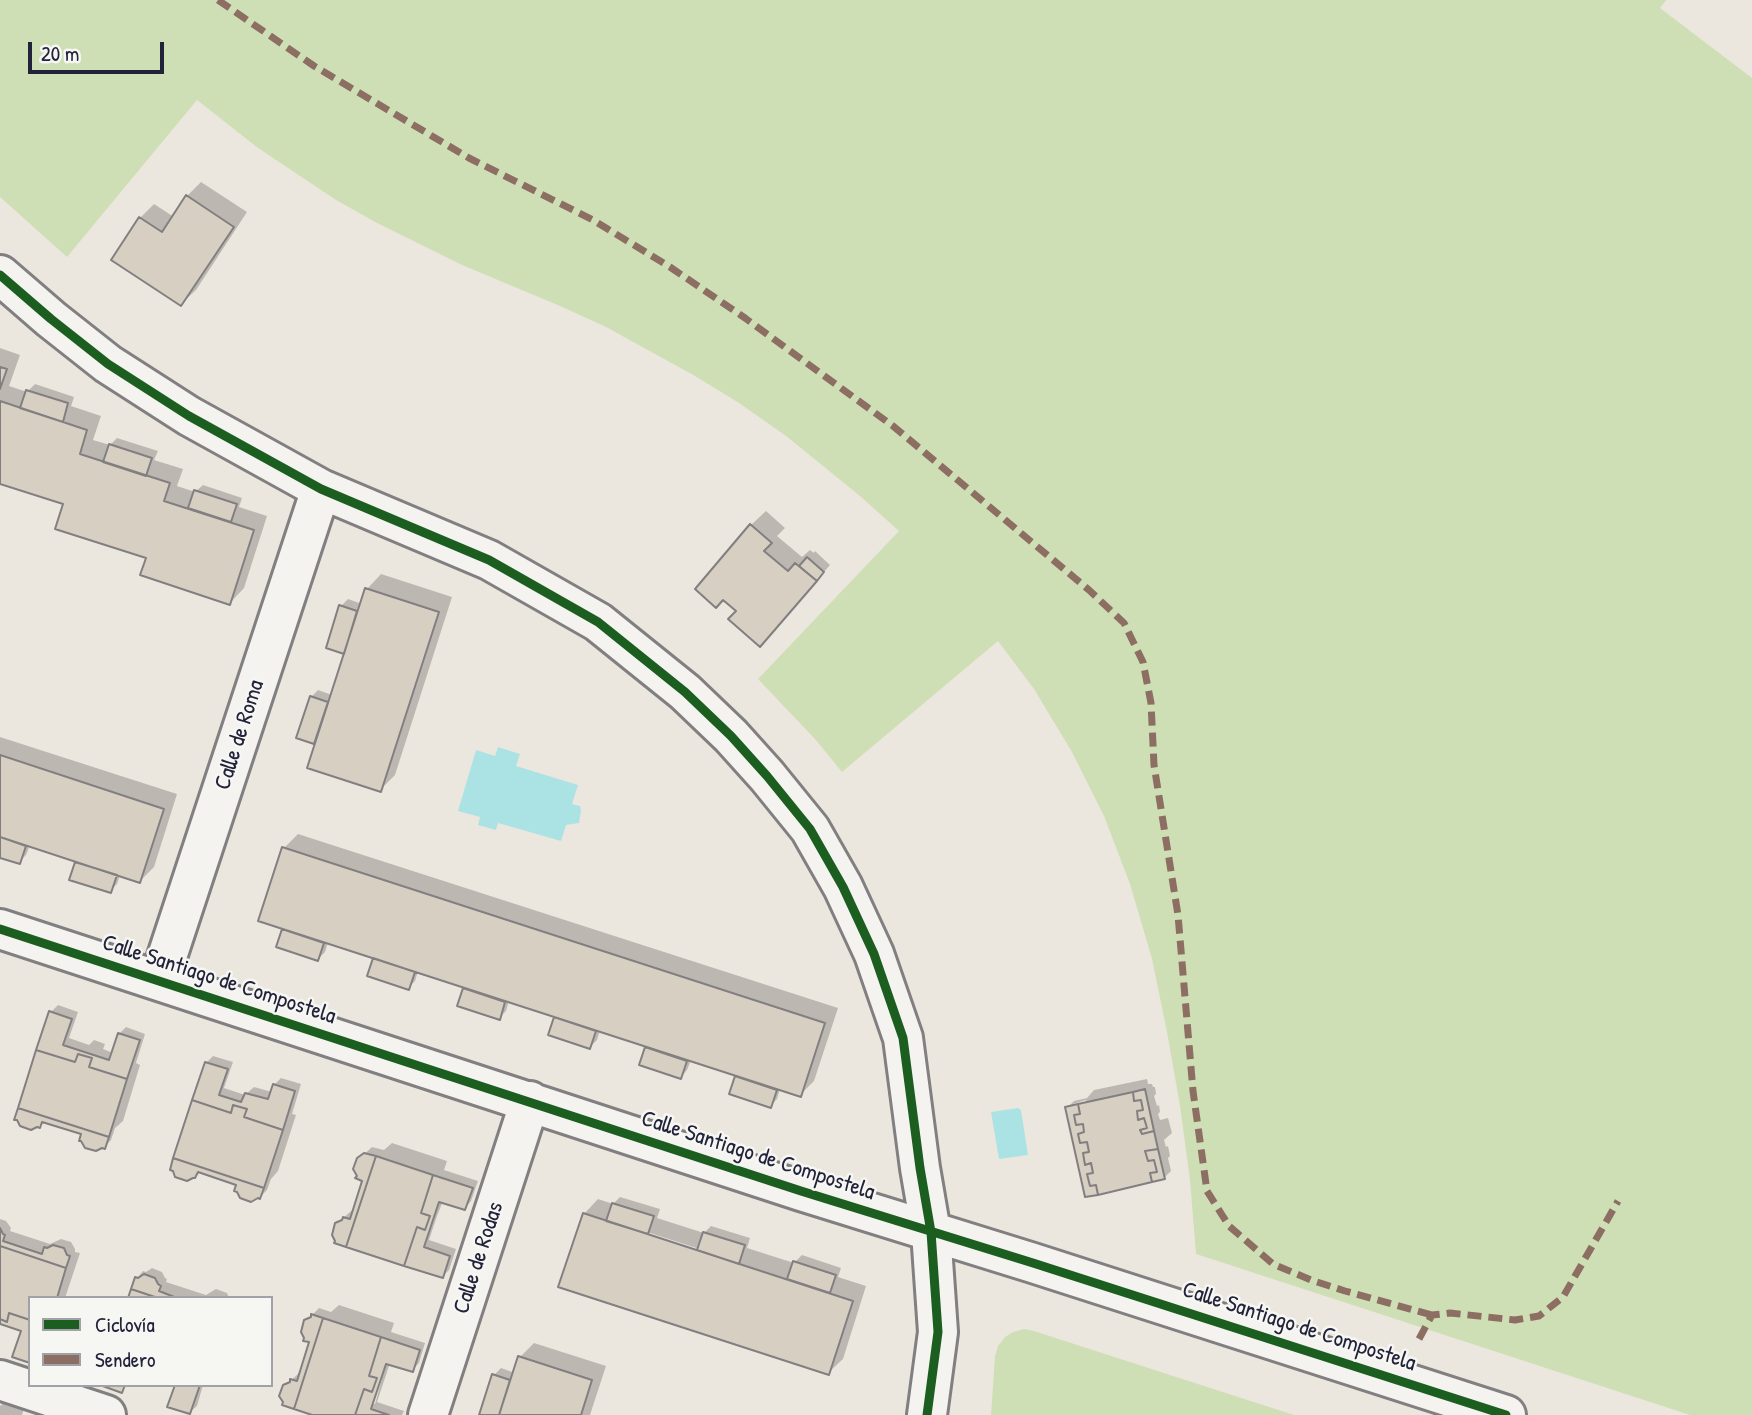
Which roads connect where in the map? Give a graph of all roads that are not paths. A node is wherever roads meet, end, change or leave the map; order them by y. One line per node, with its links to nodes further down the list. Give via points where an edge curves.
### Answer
1 (0, 275): 2 (street, via 108,364 189,416)
2 (321, 489): 4 (street, Calle de Roma); 6 (street, via 489,560 598,622 685,692 767,776 810,829 874,954 904,1038)
3 (0, 929): 4 (street, Calle Santiago de Compostela)
4 (159, 981): 5 (street, Calle Santiago de Compostela)
5 (530, 1101): 6 (street, Calle Santiago de Compostela); 9 (street, Calle de Rodas)
6 (931, 1232): 10 (street, via 938,1332); 11 (street, Calle Santiago de Compostela)
7 (0, 1380): 8 (street)
8 (106, 1415)
9 (428, 1415)
10 (927, 1415)
11 (1506, 1415)

